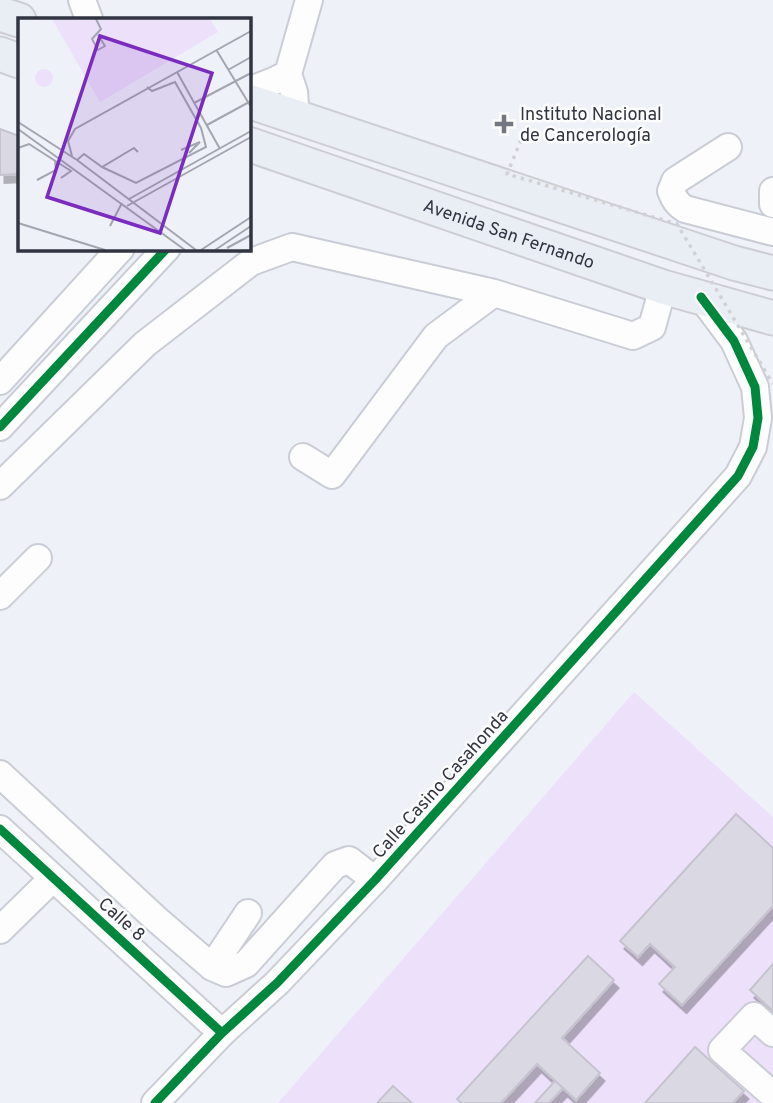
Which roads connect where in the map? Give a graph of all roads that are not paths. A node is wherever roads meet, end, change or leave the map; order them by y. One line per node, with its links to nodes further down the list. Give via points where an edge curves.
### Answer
1 (82, 0): 4 (street)
2 (309, 0): 8 (street)
3 (0, 13): 5 (main road)
4 (89, 18)
5 (18, 20)
6 (0, 54): 7 (main road)
7 (18, 61)
8 (288, 74): 9 (street); 10 (street)
9 (252, 103): 10 (main road)
10 (296, 117): 15 (main road)
11 (728, 146): 16 (street, via 675,181 674,199 684,209)
12 (253, 151): 17 (main road, Avenida San Fernando)
13 (773, 191): 14 (street)
14 (773, 204)
15 (577, 210): 17 (main road); 20 (main road)
16 (773, 232)
17 (548, 248): 21 (main road, Avenida San Fernando)
18 (119, 250): 25 (street)
19 (165, 250): 26 (street)
20 (773, 273)
21 (663, 287): 22 (street, via 652,327 633,336); 23 (main road, Avenida San Fernando)
22 (494, 293): 27 (street, via 436,336 332,475); 28 (street, via 292,247 251,262 145,344)
23 (701, 297): 24 (main road, Avenida San Fernando); 34 (street, Calle Casino Casahonda, via 734,341 755,387 758,418 752,447 738,476)
24 (773, 318)
25 (0, 381)
26 (0, 427)
27 (303, 457)
28 (0, 486)
29 (38, 558): 30 (street)
30 (4, 583)
31 (0, 774): 37 (street)
32 (0, 829): 33 (street, Calle 8)
33 (53, 878): 36 (street); 38 (street, Calle 8)
34 (375, 880): 37 (street, via 349,860 335,865 246,964 226,973); 38 (street, Calle Casino Casahonda, via 277,983)
35 (248, 913): 37 (street)
36 (0, 930)
37 (212, 967)
38 (222, 1033): 41 (street, Calle Casino Casahonda)
39 (773, 1033): 40 (street, via 754,1016 722,1050)
40 (773, 1096)
41 (155, 1103)

